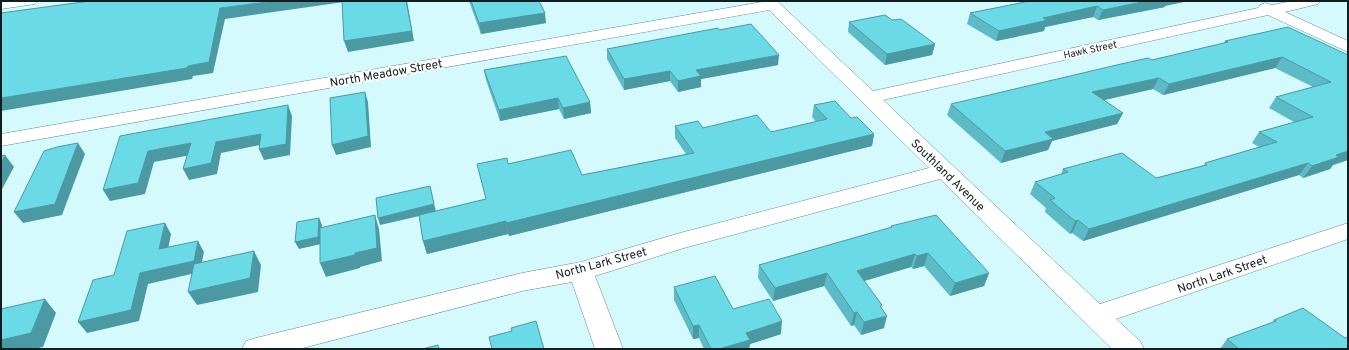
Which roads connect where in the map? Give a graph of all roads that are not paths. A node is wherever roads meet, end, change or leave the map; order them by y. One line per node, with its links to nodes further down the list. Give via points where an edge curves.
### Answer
1 (30, 1): 5 (street)
2 (1249, 1): 6 (street)
3 (1313, 1): 6 (street, Hawk Street)
4 (770, 3): 8 (street, Southland Avenue); 9 (street, North Meadow Street)
5 (1, 5)
6 (1269, 10): 7 (street); 8 (street, Hawk Street)
7 (1348, 46)
8 (868, 98): 10 (street, Southland Avenue)
9 (1, 140)
10 (944, 171): 12 (street, North Lark Street, via 680,241); 13 (street, Southland Avenue)
11 (1348, 231): 13 (street, North Lark Street)
12 (581, 271): 14 (street, North Lark Street, via 522,282); 15 (street)
13 (1096, 316): 16 (street, Southland Avenue)
14 (256, 349)
15 (609, 349)
16 (1130, 349)

